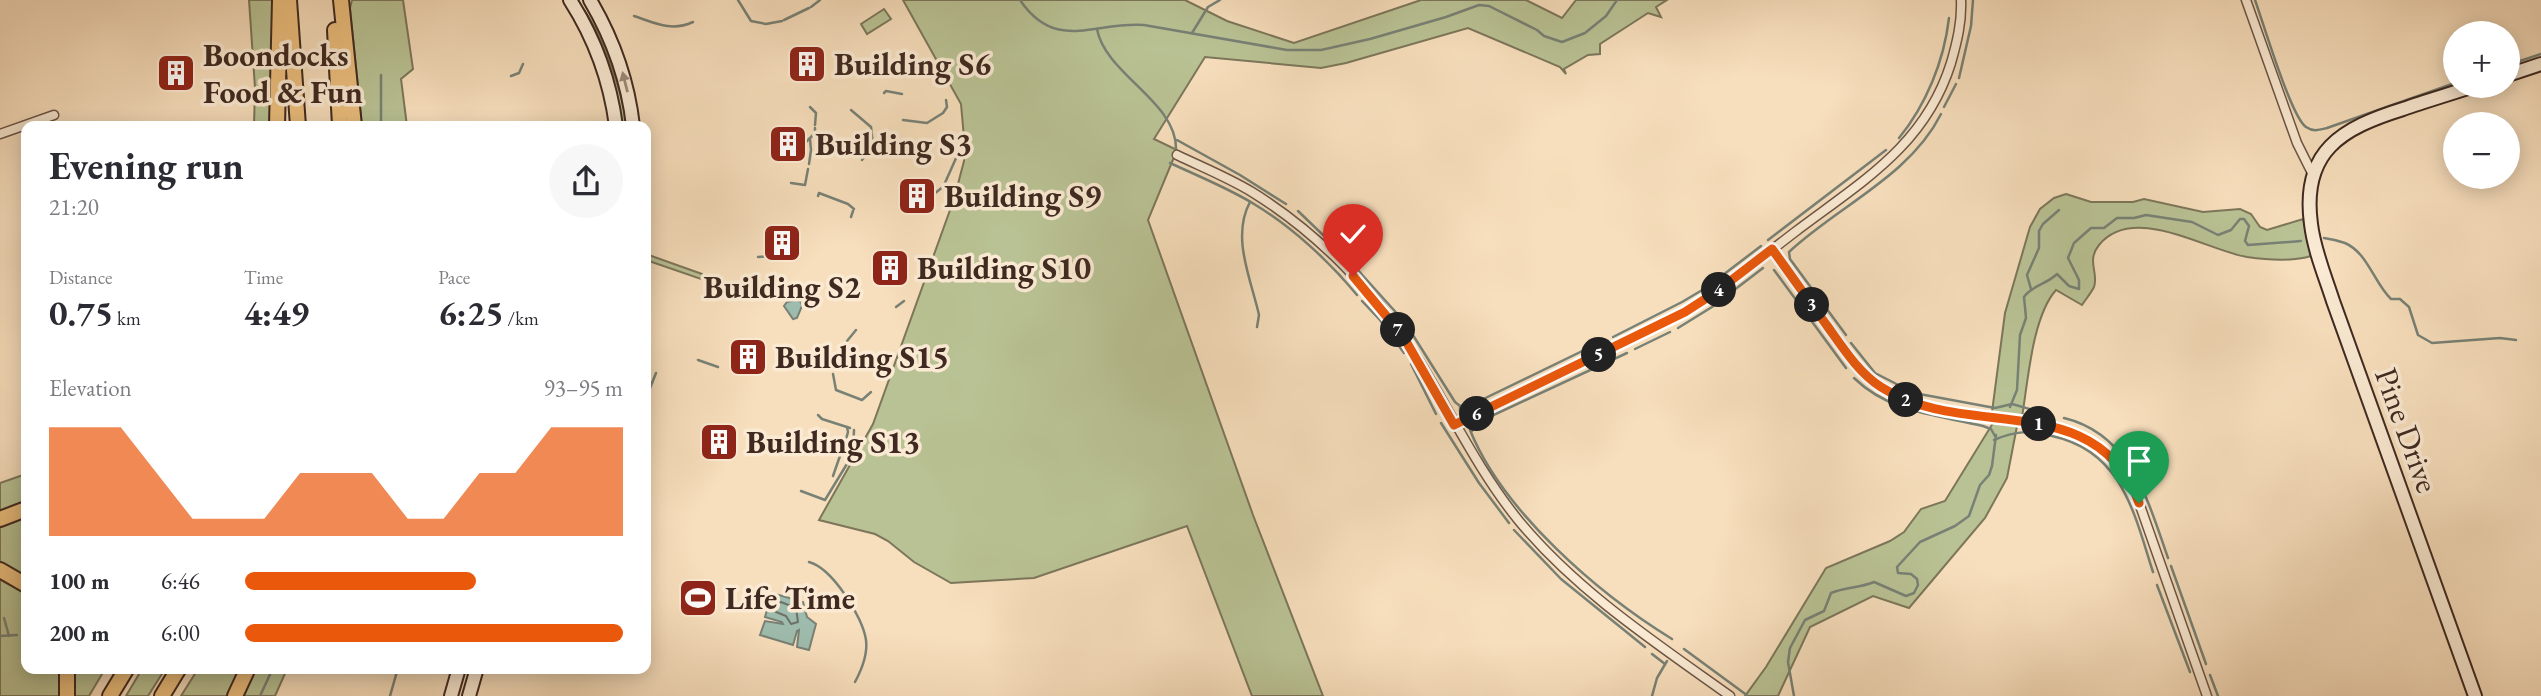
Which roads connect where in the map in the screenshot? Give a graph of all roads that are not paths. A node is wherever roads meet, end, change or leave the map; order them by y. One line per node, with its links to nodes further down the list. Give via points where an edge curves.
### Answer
1 (280, 0): 14 (highway)
2 (289, 0): 15 (highway)
3 (332, 0): 16 (highway)
4 (341, 0): 17 (highway)
5 (569, 0): 18 (main road, via 598,53)
6 (590, 0): 19 (main road, one-way to 6, via 619,61)
7 (1961, 0): 24 (street, via 1952,60 1923,123 1882,166)
8 (2246, 0): 23 (street)
9 (2541, 64): 10 (main road)
10 (2520, 71)
11 (2443, 96): 23 (main road, via 2349,129 2330,145)
12 (54, 115): 13 (street)
13 (37, 121)
14 (277, 121)
15 (298, 121)
16 (340, 121)
17 (353, 121)
18 (614, 121)
19 (632, 121)
20 (21, 127): 21 (street)
21 (0, 134)
22 (1177, 155): 25 (street, via 1262,198 1338,260 1403,336)
23 (2314, 177): 44 (main road, Pine Drive, via 2311,222 2321,266)
24 (1772, 249): 25 (street, via 1685,312); 43 (street, via 1856,364 1883,389 1933,408 2069,431 2091,440 2115,460 2137,497)
25 (1454, 425): 42 (street, via 1495,490 1549,554 1610,608)
26 (21, 511): 27 (highway)
27 (0, 519)
28 (0, 570): 29 (highway)
29 (21, 582)
30 (67, 674): 36 (highway)
31 (123, 674): 37 (highway)
32 (175, 674): 38 (highway)
33 (245, 674): 39 (highway)
34 (458, 674): 40 (main road)
35 (475, 674): 41 (main road)
36 (67, 696)
37 (110, 696)
38 (162, 696)
39 (235, 696)
40 (452, 696)
41 (469, 696)
42 (1730, 696)
43 (2207, 696)
44 (2475, 696)

